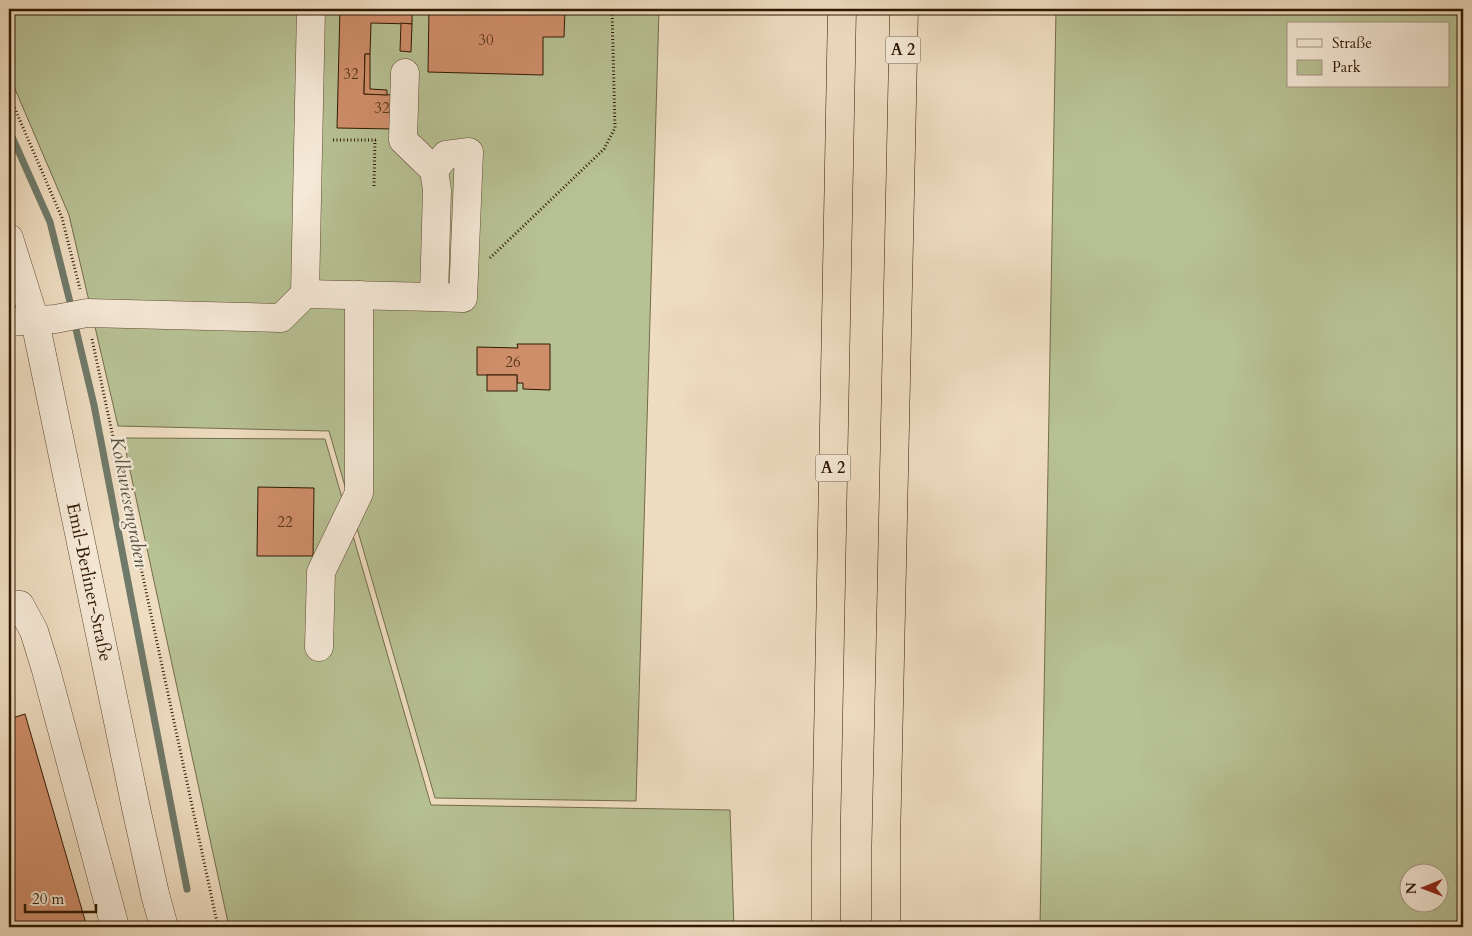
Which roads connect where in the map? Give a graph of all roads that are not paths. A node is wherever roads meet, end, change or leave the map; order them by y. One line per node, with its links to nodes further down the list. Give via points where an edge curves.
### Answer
1 (311, 9): 7 (street)
2 (842, 9): 15 (highway, A 2)
3 (904, 9): 16 (highway, A 2)
4 (405, 73): 5 (street, via 403,140)
5 (434, 170): 9 (street, via 437,190); 9 (street, via 446,155 469,152 463,298)
6 (9, 238): 10 (street, Emil-Berliner-Straße)
7 (305, 294): 8 (street); 10 (street, via 280,318 87,313)
8 (359, 295): 9 (street); 12 (street, via 359,493 321,572)
9 (434, 297)
10 (33, 321): 14 (street, Emil-Berliner-Straße)
11 (9, 604): 13 (street, via 20,605 34,631)
12 (319, 647)
13 (115, 927)
14 (164, 927)
15 (826, 927)
16 (886, 927)

